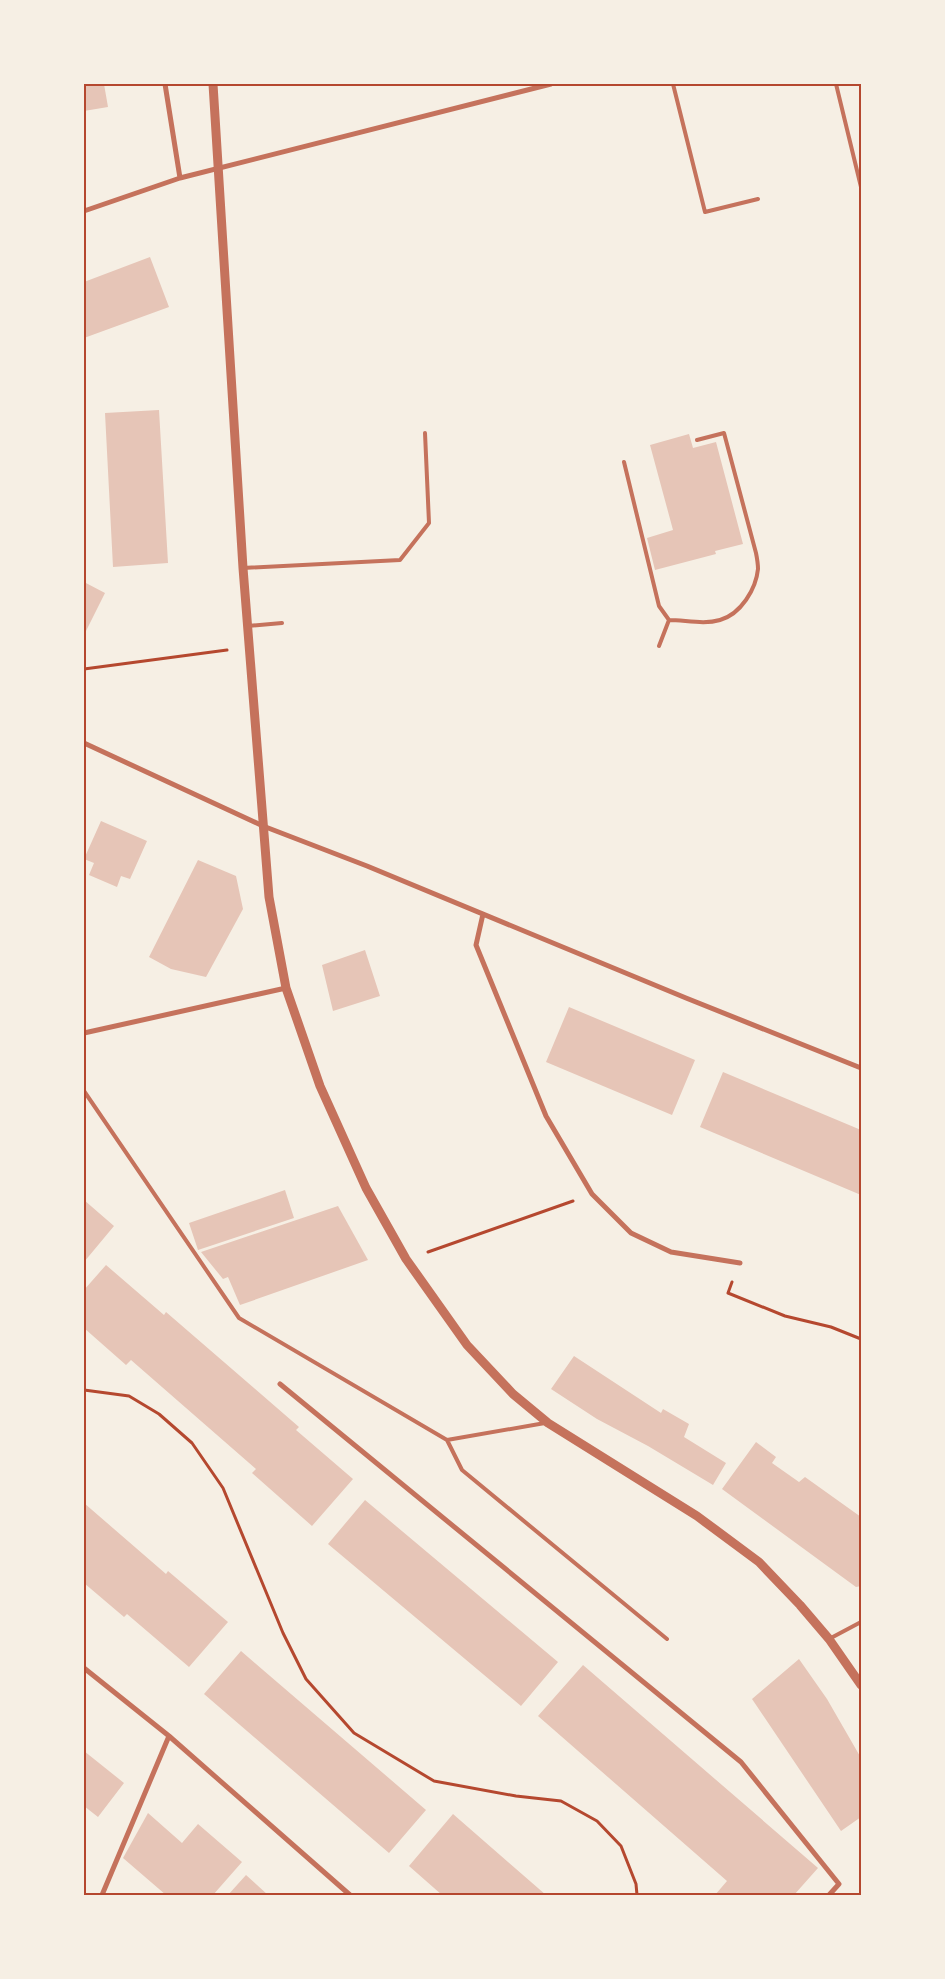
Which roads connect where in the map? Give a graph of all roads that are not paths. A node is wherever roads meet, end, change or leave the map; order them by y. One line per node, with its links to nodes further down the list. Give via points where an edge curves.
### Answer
1 (165, 84): 7 (street)
2 (212, 84): 6 (street)
3 (552, 84): 6 (street)
4 (673, 84): 9 (lane, via 705,212)
5 (836, 84): 8 (lane)
6 (218, 168): 7 (street); 14 (street)
7 (180, 178): 10 (street)
8 (861, 187)
9 (758, 199)
10 (84, 211)
11 (425, 433): 14 (lane, via 429,523 400,560)
12 (697, 440): 15 (lane, via 724,433 758,568 750,594 731,616 706,622)
13 (624, 462): 15 (lane, via 658,606)
14 (243, 568): 17 (street)
15 (669, 620): 18 (lane)
16 (282, 623): 17 (lane)
17 (248, 626): 20 (street)
18 (659, 646)
19 (84, 743): 20 (street)
20 (262, 826): 21 (street); 22 (street)
21 (483, 914): 24 (street); 26 (street, via 476,945 546,1116 592,1194 631,1233 671,1252)
22 (286, 988): 23 (street); 28 (street, via 320,1086 366,1188 406,1259 467,1345 513,1394)
23 (84, 1033)
24 (861, 1068)
25 (84, 1091): 29 (lane, via 239,1318)
26 (740, 1263)
27 (280, 1384): 38 (street, via 742,1762 839,1884)
28 (548, 1423): 29 (lane); 32 (street, via 696,1516 759,1562)
29 (447, 1440): 31 (lane, via 462,1470)
30 (861, 1622): 32 (lane)
31 (667, 1639)
32 (829, 1639): 34 (street)
33 (84, 1668): 35 (street)
34 (861, 1685)
35 (169, 1736): 36 (street); 37 (street)
36 (102, 1895)
37 (350, 1895)
38 (829, 1895)

